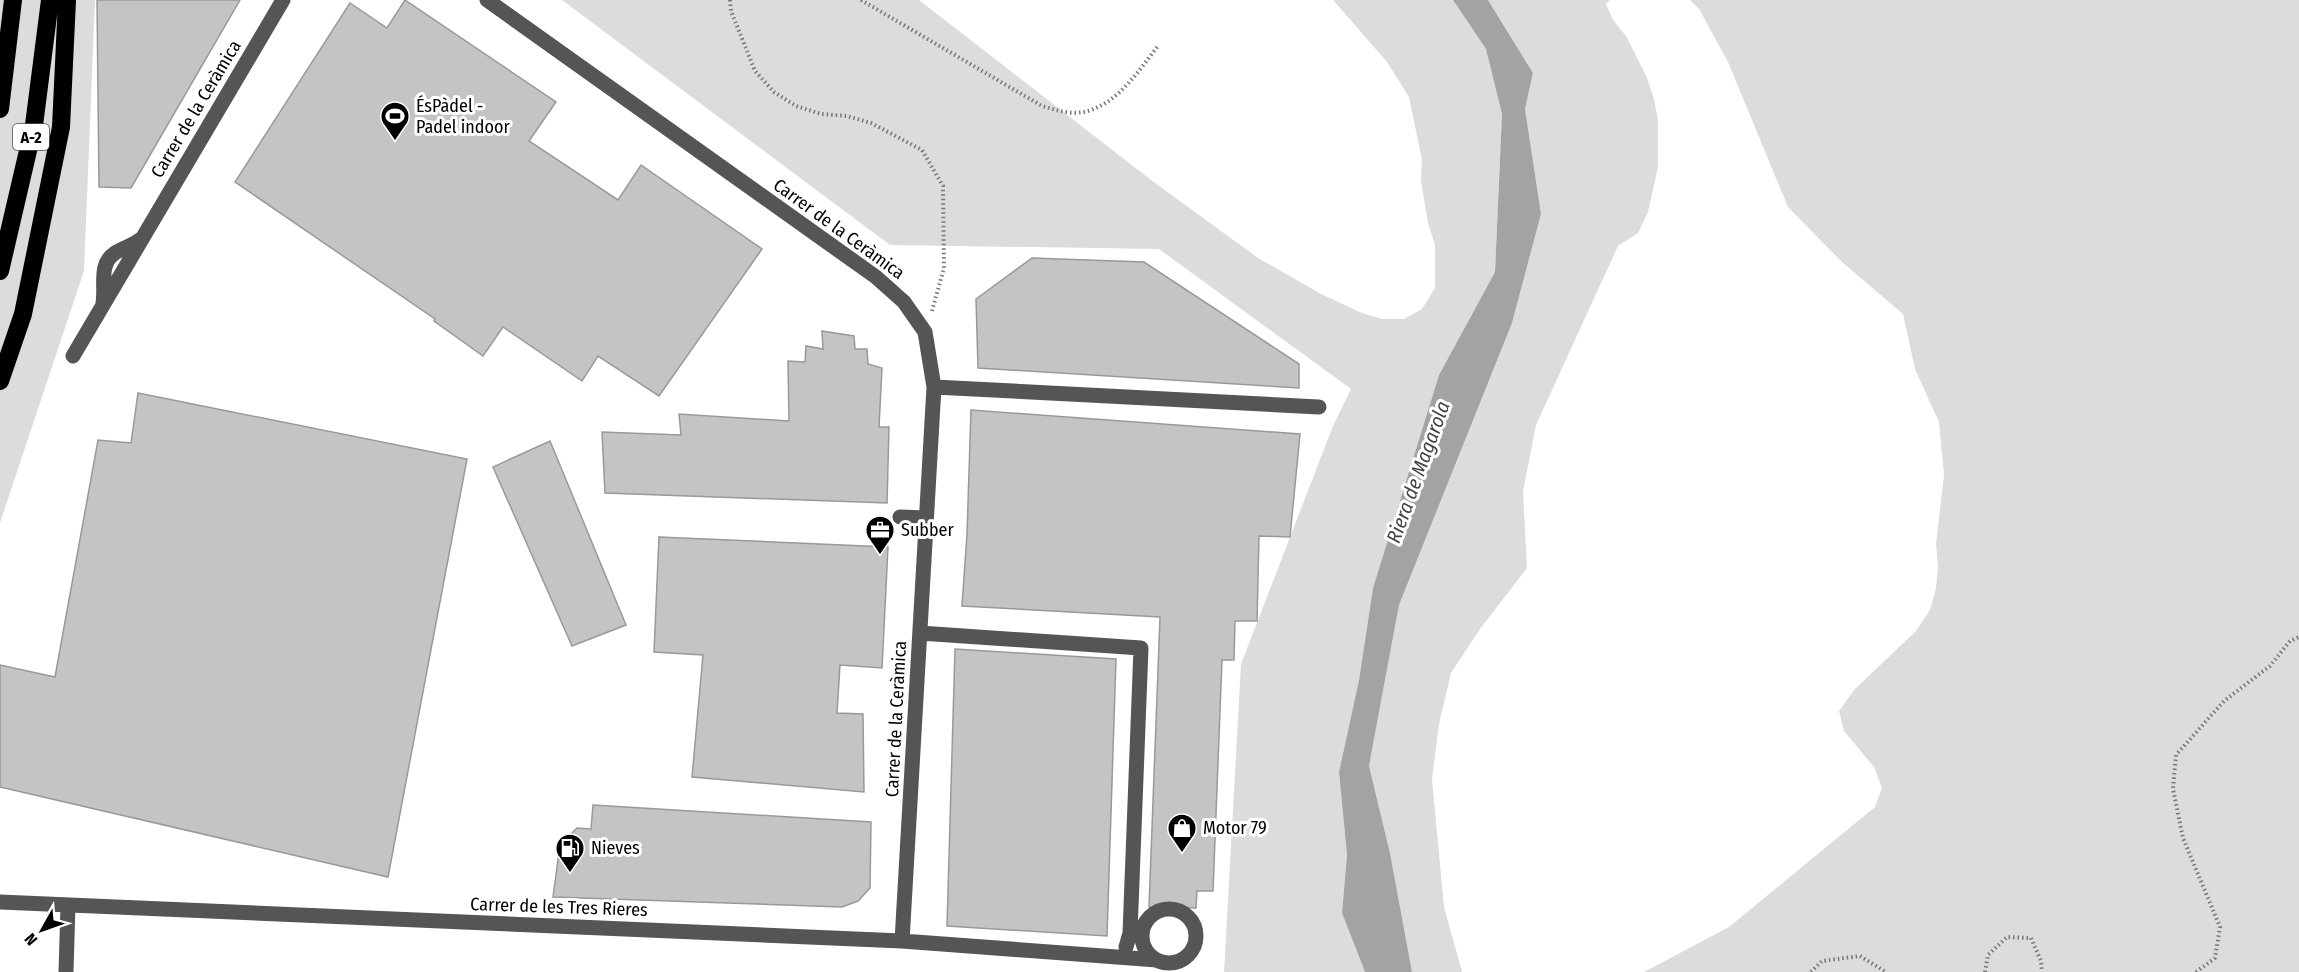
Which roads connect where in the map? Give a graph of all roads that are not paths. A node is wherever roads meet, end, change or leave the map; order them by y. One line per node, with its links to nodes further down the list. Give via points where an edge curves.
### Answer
1 (13, 0): 6 (highway, A-2)
2 (50, 0): 7 (highway, A-2, via 33,125)
3 (67, 0): 9 (highway, via 61,127 23,314)
4 (283, 0): 8 (street, Carrer de la Ceràmica)
5 (487, 0): 10 (street, Carrer de la Ceràmica, via 876,277 904,302 925,332)
6 (0, 109)
7 (0, 271)
8 (73, 356)
9 (0, 381)
10 (934, 387): 11 (street); 13 (street, Carrer de la Ceràmica)
11 (1319, 407)
12 (900, 517): 13 (street)
13 (926, 518): 14 (street, Carrer de la Ceràmica)
14 (920, 633): 18 (street, Carrer de la Ceràmica); 19 (street, via 1141,648 1130,933)
15 (0, 902): 16 (street, Carrer de les Tres Rieres)
16 (68, 905): 18 (street, Carrer de les Tres Rieres); 21 (street)
17 (1142, 933): 19 (street, Carrer de les Tres Rieres); 20 (street, via 1145,949); 20 (street, Carrer de les Tres Rieres, via 1150,917 1166,909 1183,913 1194,927 1194,945 1183,959 1166,963)
18 (902, 941): 19 (street, Carrer de les Tres Rieres)
19 (1121, 952): 20 (street, Carrer de les Tres Rieres)
20 (1157, 960)
21 (66, 972)

